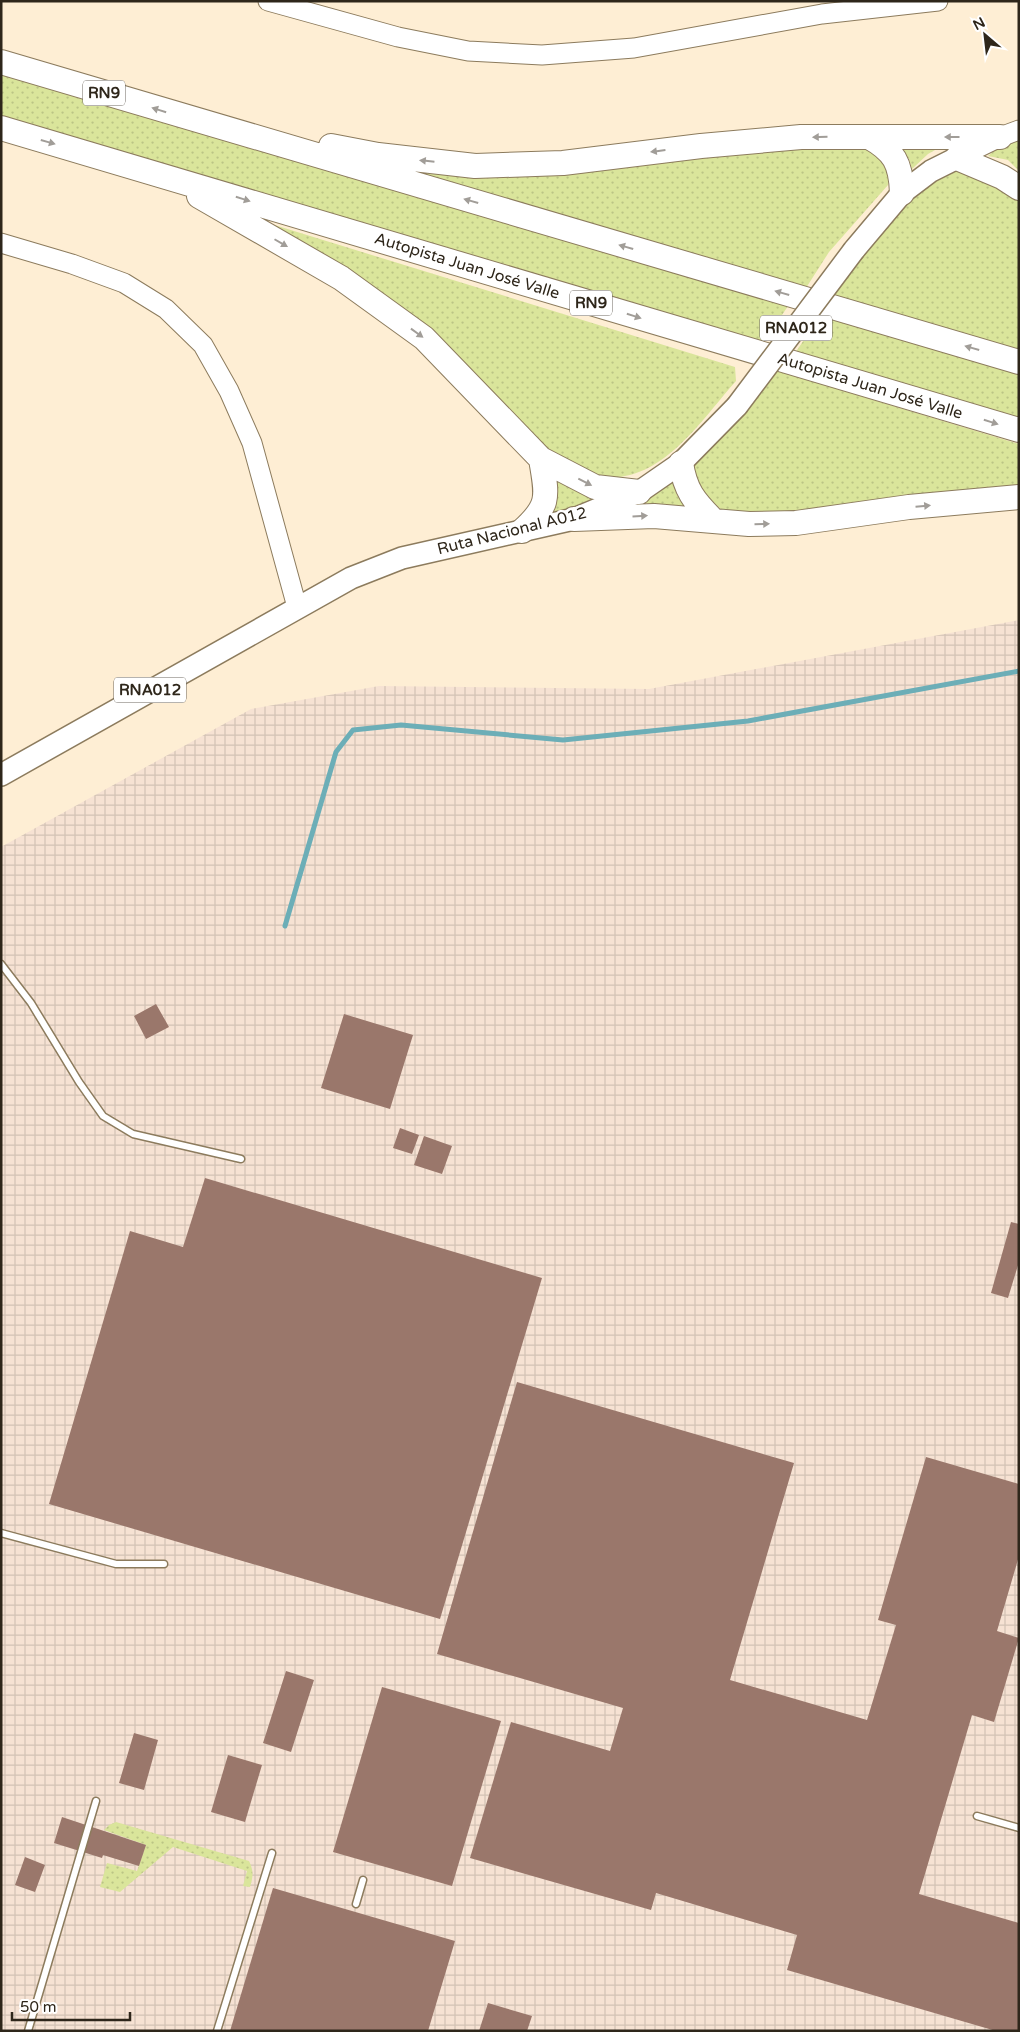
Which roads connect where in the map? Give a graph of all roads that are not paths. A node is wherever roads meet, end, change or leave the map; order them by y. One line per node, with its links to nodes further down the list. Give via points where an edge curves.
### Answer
1 (268, 1): 2 (main road, via 398,37 468,51 542,55 634,48 822,14)
2 (938, 1)
3 (1, 62): 4 (highway, RN9, one-way to 3)
4 (206, 124): 7 (highway, one-way to 4, via 801,137 563,163 475,166 378,155); 13 (highway, RN9, one-way to 4)
5 (1, 128): 9 (highway, Autopista Juan José Valle / RN9, one-way to 9)
6 (1010, 133): 7 (highway, one-way to 7); 8 (main road)
7 (869, 136): 11 (highway, via 886,146 896,161 902,179)
8 (957, 158): 10 (highway); 11 (main road, Ruta Nacional A012 / RNA012)
9 (163, 175): 14 (highway, Autopista Juan José Valle / RN9, one-way to 14); 15 (highway, one-way to 15, via 341,278 424,338)
10 (1019, 188)
11 (902, 193): 16 (main road, Ruta Nacional A012 / RNA012, bridge, via 854,250 737,406)
12 (1, 243): 22 (main road, via 124,283 166,310 203,345 252,442)
13 (1019, 362)
14 (1019, 430)
15 (541, 459): 17 (highway, one-way to 17, via 595,487); 21 (highway, via 547,494 537,517)
16 (681, 463): 17 (main road, Ruta Nacional A012 / RNA012); 20 (highway, via 684,482 695,502)
17 (639, 492): 19 (main road, Ruta Nacional A012 / RNA012)
18 (1019, 497): 20 (highway, one-way to 18, via 749,524 796,522)
19 (574, 519): 20 (highway, one-way to 20, via 654,516); 21 (main road, Ruta Nacional A012 / RNA012)
20 (713, 520)
21 (522, 532): 22 (main road, Ruta Nacional A012 / RNA012, via 402,558 351,578)
22 (297, 607): 23 (main road, Ruta Nacional A012 / RNA012)
23 (1, 775)
24 (1, 964): 25 (lane, via 31,1003 103,1116 133,1134)
25 (241, 1159)
26 (1, 1533): 27 (lane, via 116,1564)
27 (164, 1564)
28 (96, 1801): 34 (lane)
29 (977, 1816): 30 (lane)
30 (1019, 1828)
31 (272, 1853): 35 (lane)
32 (363, 1880): 33 (lane)
33 (356, 1904)
34 (28, 2031)
35 (217, 2031)

